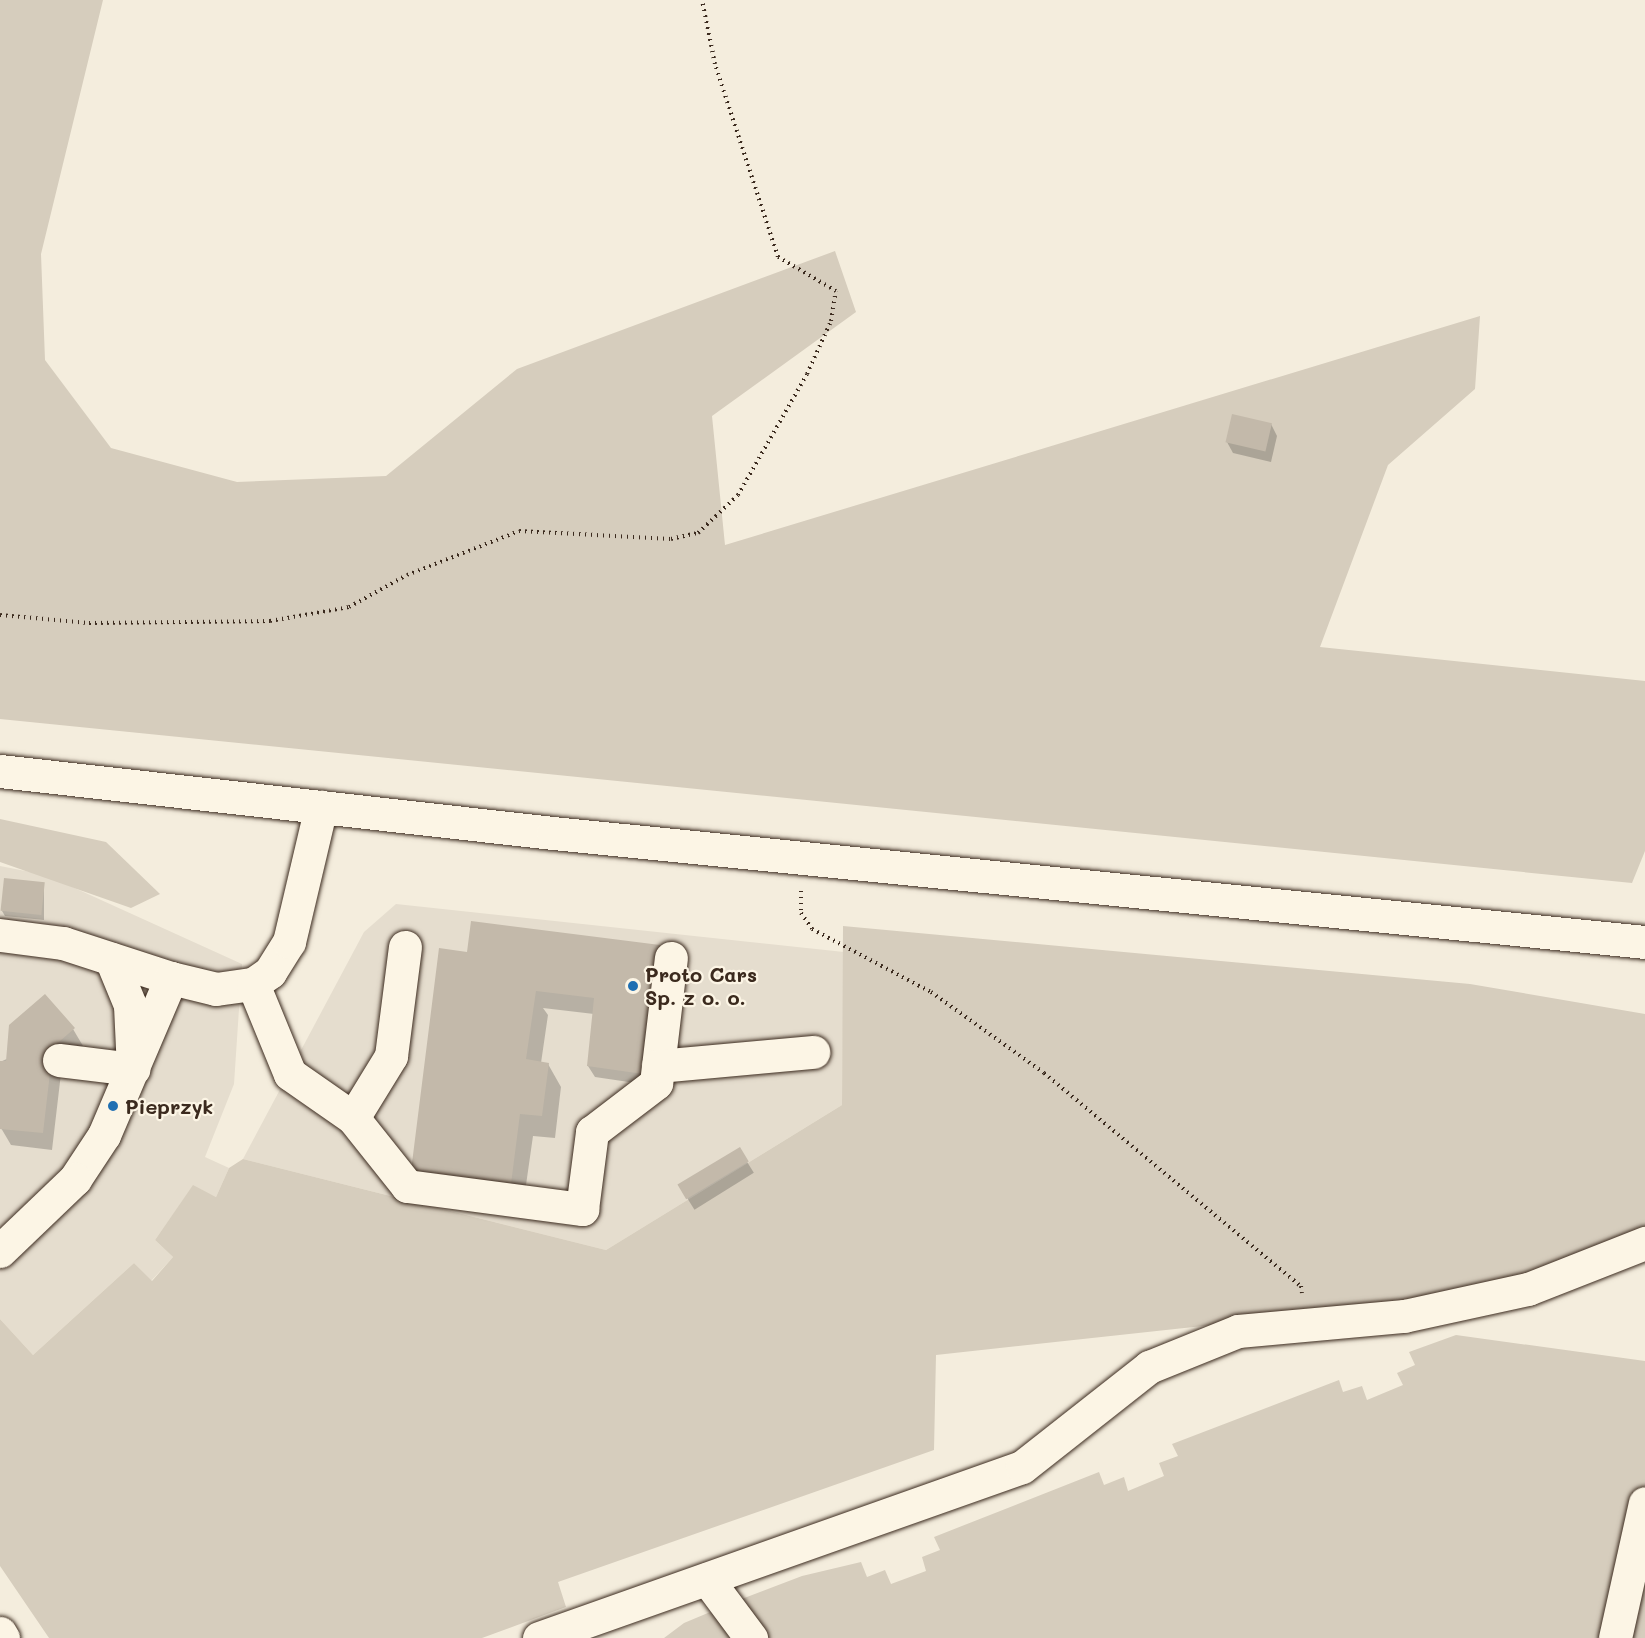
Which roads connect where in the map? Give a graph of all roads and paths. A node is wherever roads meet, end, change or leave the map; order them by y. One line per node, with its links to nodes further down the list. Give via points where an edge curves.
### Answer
1 (702, 0): 2 (path, via 716,64 778,257 836,291 831,321 801,384 738,495 698,533 670,539 519,531 407,575 349,607 270,621 89,623)
2 (0, 615)
3 (0, 771): 4 (main road)
4 (321, 807): 5 (main road); 12 (main road, via 289,942 270,972)
5 (801, 857): 7 (main road); 20 (path, via 801,913 812,929 931,992 1044,1073 1301,1287)
6 (0, 935): 10 (main road, via 63,943)
7 (1645, 942)
8 (405, 947): 17 (main road, via 391,1056)
9 (671, 958): 15 (main road)
10 (111, 959): 11 (main road); 16 (main road, via 130,1005)
11 (171, 978): 12 (main road, via 216,989); 16 (main road)
12 (254, 984): 17 (main road, via 290,1074)
13 (813, 1052): 15 (main road)
14 (60, 1060): 16 (main road)
15 (658, 1066): 17 (main road, via 656,1083 592,1132 582,1209 406,1186)
16 (133, 1069): 19 (main road, via 105,1135 75,1179)
17 (353, 1118)
18 (1645, 1243): 20 (main road, via 1528,1289 1404,1316)
19 (0, 1251)
20 (1305, 1322): 22 (main road, via 1238,1331 1149,1366 1022,1467)
21 (1645, 1503): 27 (main road)
22 (707, 1579): 25 (main road); 26 (main road)
23 (0, 1633): 24 (main road)
24 (3, 1638)
25 (539, 1638)
26 (751, 1638)
27 (1615, 1638)

